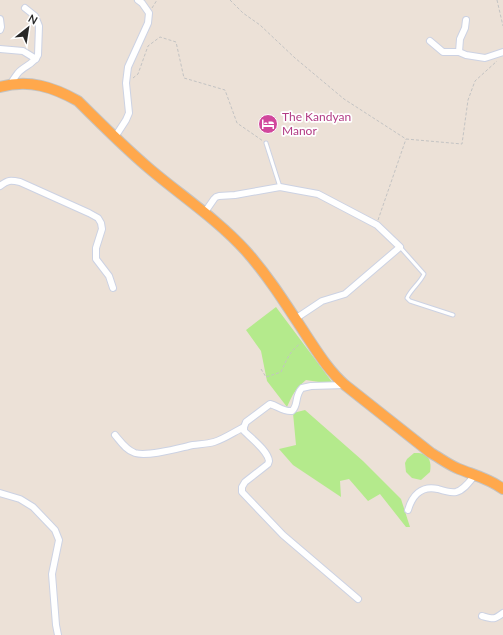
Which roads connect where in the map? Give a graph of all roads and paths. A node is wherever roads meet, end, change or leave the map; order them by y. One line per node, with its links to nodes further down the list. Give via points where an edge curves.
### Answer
1 (138, 0): 6 (street)
2 (157, 0): 6 (path)
3 (230, 0): 20 (path, via 243,14 260,25 344,99)
4 (497, 0): 9 (path)
5 (25, 8): 15 (street, via 35,16 39,26)
6 (149, 13): 17 (street, via 148,23 128,67)
7 (0, 19): 10 (street)
8 (466, 20): 13 (street)
9 (503, 26)
10 (0, 30)
11 (430, 41): 13 (street, via 443,52)
12 (0, 49): 15 (street, via 23,51)
13 (458, 52): 14 (street, via 485,58)
14 (503, 52)
15 (36, 59): 18 (street)
16 (497, 60): 20 (path, via 475,81 468,100 462,144)
17 (126, 83): 19 (street, via 129,113); 21 (path, via 138,74 148,46 160,37 176,42 184,78 225,90 237,123)
18 (5, 86): 19 (highway, via 30,83 65,94 78,101)
19 (115, 137): 24 (highway, via 150,170)
20 (406, 139): 25 (path)
21 (266, 143): 23 (lane)
22 (0, 186): 27 (street, via 12,180 20,182 98,218 102,229 96,248 96,259 109,276)
23 (280, 188): 24 (street, via 219,196); 25 (street, via 318,194)
24 (204, 212): 29 (highway, via 233,237 254,260)
25 (377, 225): 26 (street)
26 (400, 247): 28 (lane, via 424,274 407,298); 29 (street, via 345,294 322,301)
27 (113, 288)
28 (453, 315)
29 (295, 319): 30 (highway)
30 (307, 337): 31 (path, via 288,356 281,372 266,377); 32 (highway)
31 (261, 369)
32 (344, 385): 33 (street, via 302,388 292,411 284,411 270,404); 35 (highway, via 431,452)
33 (244, 426): 34 (street, via 214,442 141,454 127,449); 39 (street, via 244,431 261,448 269,461 245,482 242,492 283,535)
34 (115, 435)
35 (475, 475): 36 (highway); 38 (street, via 458,491 428,488 420,491 411,500)
36 (503, 489)
37 (0, 492): 42 (street, via 34,507 55,530 58,540 52,574)
38 (408, 510)
39 (358, 598)
40 (503, 613): 41 (street, via 496,618)
41 (482, 616)
42 (58, 635)

